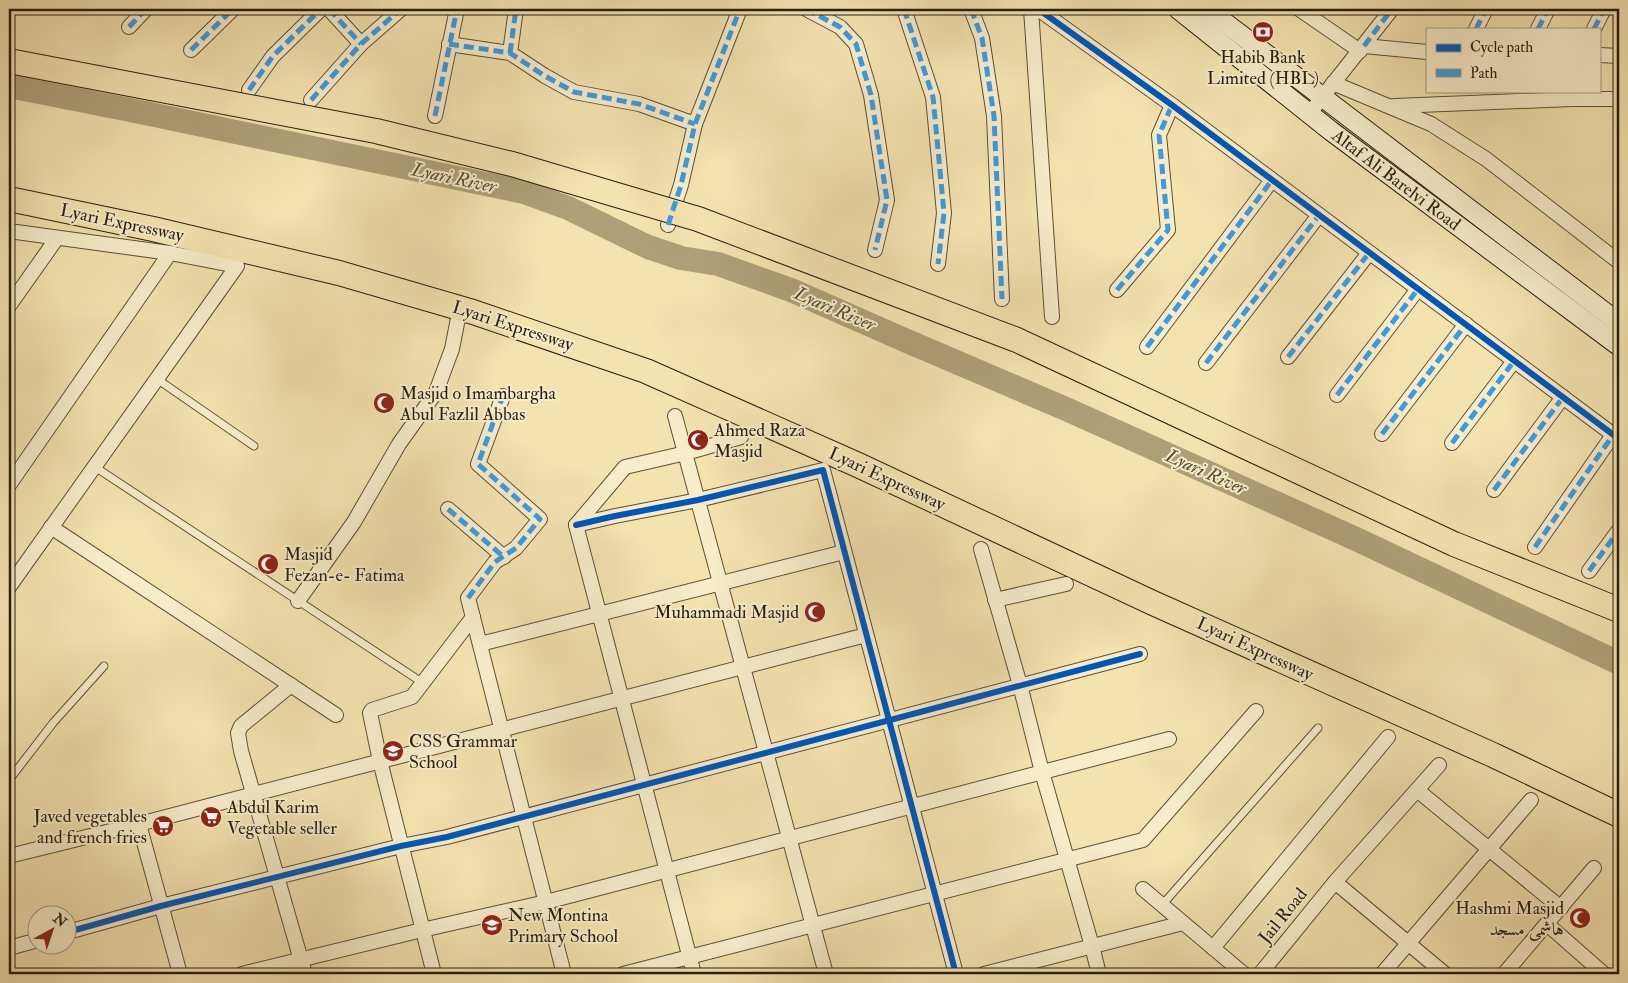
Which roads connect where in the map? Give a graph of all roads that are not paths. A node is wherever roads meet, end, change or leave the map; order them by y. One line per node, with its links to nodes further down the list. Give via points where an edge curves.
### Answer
1 (146, 9): 21 (street)
2 (233, 9): 28 (street)
3 (321, 9): 34 (street, via 273,56)
4 (330, 9): 25 (street)
5 (401, 9): 25 (street)
6 (457, 9): 26 (street)
7 (516, 9): 30 (street)
8 (740, 9): 42 (street)
9 (806, 9): 49 (street, via 840,27 859,52 871,96 887,200)
10 (904, 9): 53 (street, via 933,97 944,213)
11 (971, 9): 56 (street, via 982,38 994,116)
12 (1031, 9): 59 (street)
13 (1038, 9): 38 (street)
14 (1178, 9): 40 (main road, Altaf Ali Barelvi Road)
15 (1207, 9): 35 (main road, Altaf Ali Barelvi Road)
16 (1301, 9): 27 (street)
17 (1392, 9): 27 (street)
18 (1486, 9): 22 (street)
19 (1548, 9): 23 (street)
20 (1604, 9): 24 (street)
21 (129, 27)
22 (1476, 28)
23 (1538, 28)
24 (1594, 28)
25 (362, 44): 37 (street)
26 (449, 44): 30 (street); 41 (street)
27 (1362, 48): 29 (street); 35 (street)
28 (191, 50)
29 (1426, 52)
30 (510, 54): 42 (street, via 574,92 640,104)
31 (1600, 55): 32 (street)
32 (1619, 56)
33 (9, 61): 96 (highway, bridge, via 376,131 512,164 698,219 1017,340 1454,544)
34 (249, 90)
35 (1327, 90): 39 (street); 40 (street); 60 (main road, Altaf Ali Barelvi Road)
36 (1619, 99): 39 (street)
37 (311, 100)
38 (1172, 105): 43 (street); 55 (street, via 1159,135 1168,230)
39 (1388, 106): 52 (street, via 1431,124 1486,159)
40 (1309, 114): 62 (main road, Altaf Ali Barelvi Road)
41 (435, 116)
42 (695, 124): 46 (street)
43 (1272, 180): 45 (street); 63 (street)
44 (9, 199): 58 (highway, Lyari Expressway, via 292,261)
45 (1319, 215): 51 (street); 66 (street)
46 (668, 225)
47 (9, 231): 48 (street)
48 (57, 238): 50 (street); 57 (street)
49 (875, 250)
50 (170, 253): 67 (street, via 237,266); 79 (street)
51 (1369, 253): 54 (street); 64 (street)
52 (1619, 262)
53 (938, 264)
54 (1418, 289): 61 (street); 68 (street)
55 (1117, 290)
56 (1002, 299)
57 (9, 306)
58 (460, 308): 95 (street, via 452,348 436,392 399,444 354,522); 125 (highway, Lyari Expressway, via 646,371 698,393)
59 (1052, 318)
60 (1619, 323)
61 (1466, 324): 65 (street); 72 (street)
62 (1619, 346)
63 (1147, 347)
64 (1288, 356)
65 (1514, 360): 70 (street); 75 (street)
66 (1206, 364)
67 (157, 379): 76 (lane); 78 (street)
68 (1338, 395)
69 (503, 396): 89 (street, via 478,464 540,519 516,548)
70 (1563, 397): 74 (street); 80 (street)
71 (675, 416): 77 (street)
72 (1382, 434)
73 (741, 437): 77 (street)
74 (1616, 437): 86 (street)
75 (1452, 443)
76 (254, 446)
77 (686, 453): 81 (street); 83 (street, via 624,467)
78 (94, 467): 84 (street); 95 (lane)
79 (9, 485)
80 (1494, 490)
81 (698, 500): 83 (street); 88 (street, via 823,470); 91 (street)
82 (448, 509): 89 (street)
83 (576, 525): 97 (street)
84 (51, 527): 93 (street); 106 (street)
85 (1619, 530): 90 (street)
86 (1535, 546)
87 (981, 549): 94 (street)
88 (844, 552): 91 (street); 99 (street)
89 (504, 557): 98 (street, via 496,562 468,598)
90 (1589, 571)
91 (721, 583): 97 (street); 103 (street)
92 (1066, 584): 94 (street)
93 (9, 587)
94 (995, 600): 105 (street)
95 (298, 601): 104 (lane)
96 (1619, 610)
97 (599, 614): 100 (street); 107 (street)
98 (473, 617): 100 (street); 104 (street)
99 (866, 635): 103 (street); 110 (street)
100 (480, 644): 112 (street)
101 (1140, 654): 105 (street)
102 (104, 666): 119 (lane, via 53,723)
103 (743, 667): 107 (street); 115 (street)
104 (423, 683): 116 (street, via 407,700 370,713)
105 (1020, 685): 110 (street); 118 (street)
106 (291, 686): 109 (street); 122 (street, via 238,729)
107 (622, 699): 112 (street); 120 (street)
108 (1256, 711): 132 (street, via 1143,840)
109 (336, 715)
110 (889, 720): 115 (street); 124 (street)
111 (1318, 728): 141 (lane)
112 (502, 730): 116 (street); 126 (street)
113 (1388, 737): 152 (street)
114 (1170, 739): 118 (street)
115 (766, 752): 120 (street); 128 (street)
116 (380, 762): 122 (street); 129 (street)
117 (1439, 765): 121 (street, Jail Road)
118 (1042, 772): 124 (street); 132 (street)
119 (9, 780)
120 (644, 784): 126 (street); 134 (street)
121 (1417, 790): 130 (street); 136 (street, Jail Road)
122 (253, 794): 127 (street); 135 (street)
123 (1531, 800): 130 (street)
124 (912, 806): 128 (street); 138 (street)
125 (1619, 815)
126 (524, 816): 129 (street); 139 (street)
127 (139, 824): 131 (street); 140 (street)
128 (790, 838): 134 (street); 145 (street)
129 (401, 846): 135 (street); 147 (street)
130 (1488, 849): 142 (street); 149 (street)
131 (9, 856)
132 (1067, 860): 138 (street); 150 (street)
133 (1594, 868): 142 (street)
134 (666, 870): 139 (street); 153 (street)
135 (278, 877): 140 (street); 154 (street)
136 (1335, 882): 149 (street); 167 (street, Jail Road)
137 (1143, 889): 141 (street)
138 (935, 894): 145 (street); 163 (street)
139 (546, 902): 147 (street); 159 (street)
140 (161, 906): 146 (street); 155 (street)
141 (1162, 906): 143 (street)
142 (1561, 908): 144 (street)
143 (1183, 923): 150 (street); 152 (street)
144 (1547, 924): 170 (street); 171 (street)
145 (813, 925): 153 (street); 162 (street)
146 (78, 929)
147 (422, 930): 154 (street); 158 (street)
148 (28, 943): 151 (street)
149 (1408, 943): 168 (street); 169 (street)
150 (1092, 946): 164 (street); 165 (street)
151 (9, 948)
152 (1213, 948): 166 (street)
153 (689, 957): 160 (street); 161 (street)
154 (300, 960): 156 (street); 157 (street)
155 (180, 974)
156 (242, 974)
157 (304, 974)
158 (434, 974)
159 (564, 974)
160 (623, 974)
161 (694, 974)
162 (826, 974)
163 (956, 974)
164 (984, 974)
165 (1099, 974)
166 (1244, 974)
167 (1260, 974)
168 (1382, 974)
169 (1445, 974)
170 (1504, 974)
171 (1604, 974)

